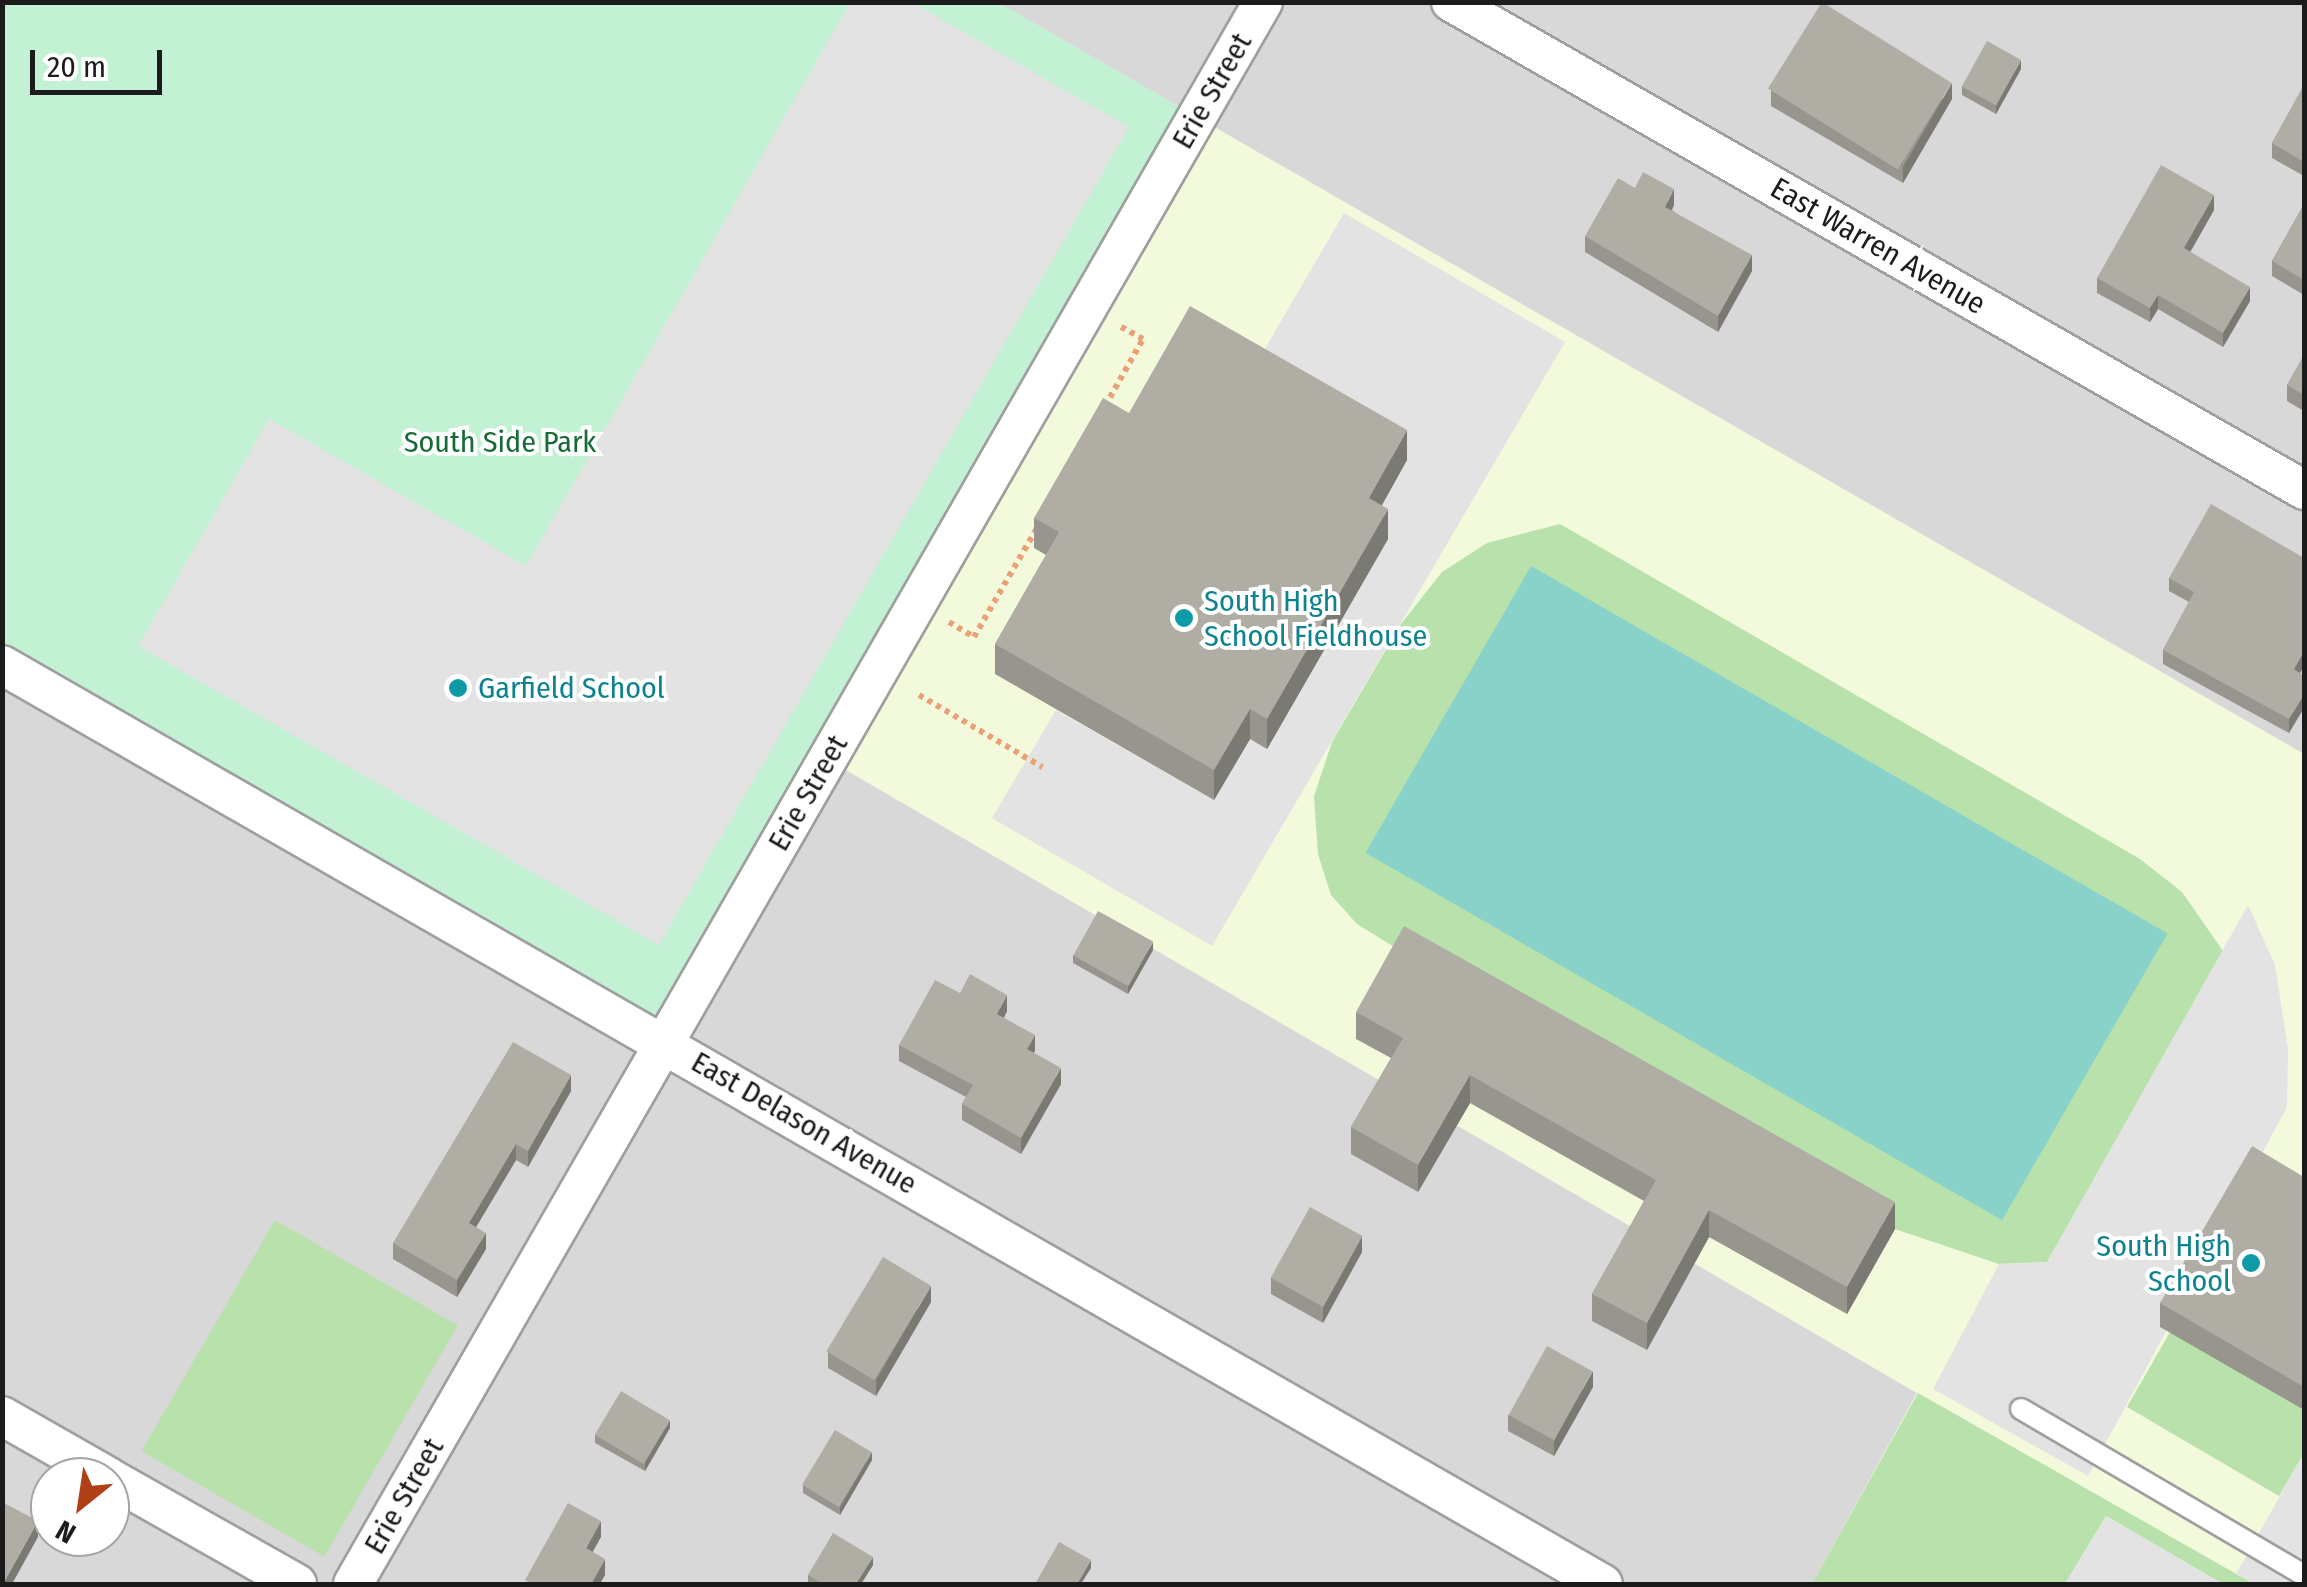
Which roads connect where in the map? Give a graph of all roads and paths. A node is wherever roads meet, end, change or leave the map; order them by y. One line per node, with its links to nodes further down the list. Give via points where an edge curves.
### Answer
1 (1263, 2): 3 (street, Erie Street)
2 (1451, 2): 5 (street, East Warren Avenue)
3 (1087, 308): 4 (path, via 1144,339); 7 (street, Erie Street)
4 (1096, 422)
5 (2304, 490)
6 (1040, 521): 7 (path, via 974,637)
7 (916, 604): 11 (street, Erie Street)
8 (2, 665): 11 (street, East Delason Avenue)
9 (919, 695): 10 (path)
10 (1042, 766)
11 (663, 1043): 18 (street, Erie Street); 19 (street, East Delason Avenue)
12 (2021, 1409): 16 (lane)
13 (2, 1416): 14 (street)
14 (74, 1457)
15 (130, 1489): 17 (street)
16 (2304, 1575)
17 (297, 1584)
18 (353, 1584)
19 (1603, 1584)

